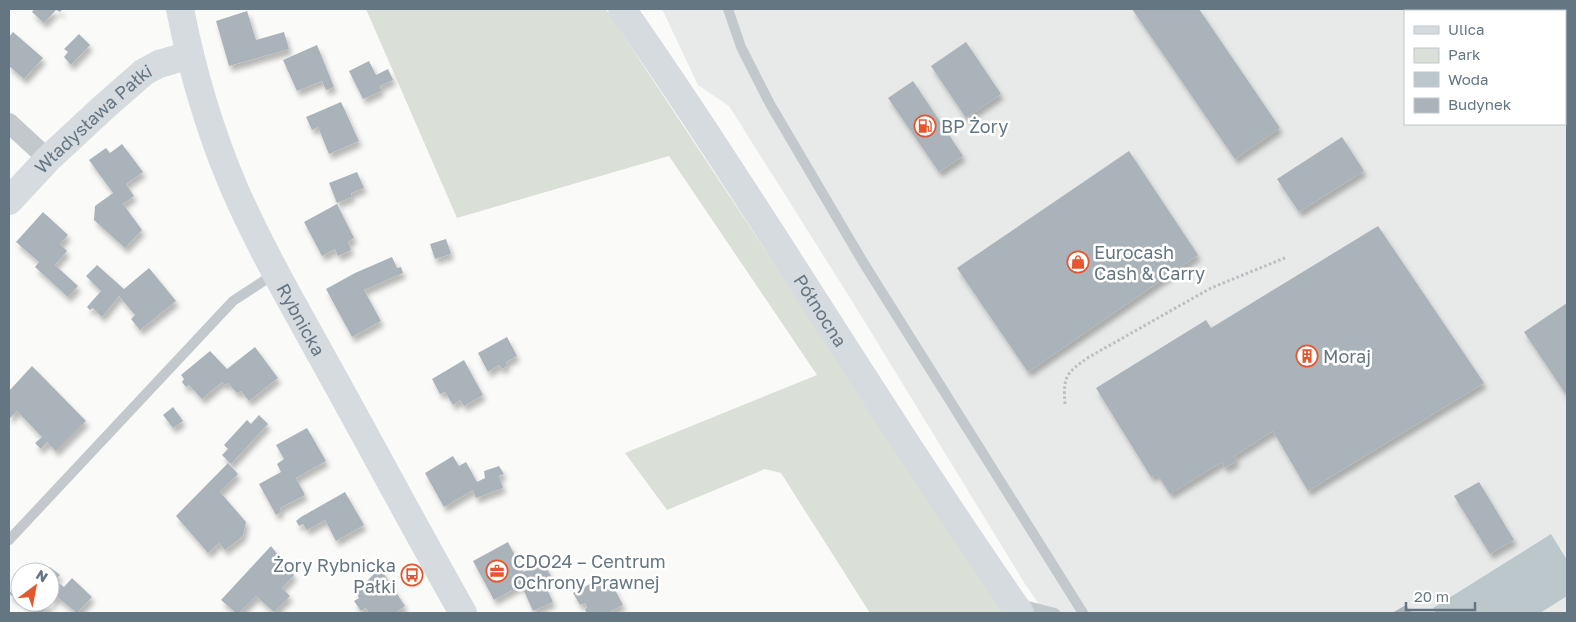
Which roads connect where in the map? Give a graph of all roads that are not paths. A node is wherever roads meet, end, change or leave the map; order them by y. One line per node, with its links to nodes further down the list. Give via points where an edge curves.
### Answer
1 (180, 9): 4 (street, Rybnicka)
2 (622, 9): 10 (street, Północna)
3 (728, 9): 13 (lane, via 742,48 770,104 863,262)
4 (190, 55): 6 (street, Władysława Pałki, via 144,72); 8 (street, Rybnicka, via 213,132 235,190)
5 (9, 122): 6 (street)
6 (48, 159): 7 (street, Władysława Pałki)
7 (9, 201)
8 (277, 273): 9 (lane, via 233,301); 11 (street, Rybnicka)
9 (9, 540)
10 (1015, 607): 12 (lane)
11 (463, 613)
12 (1056, 613)
13 (1083, 613)

